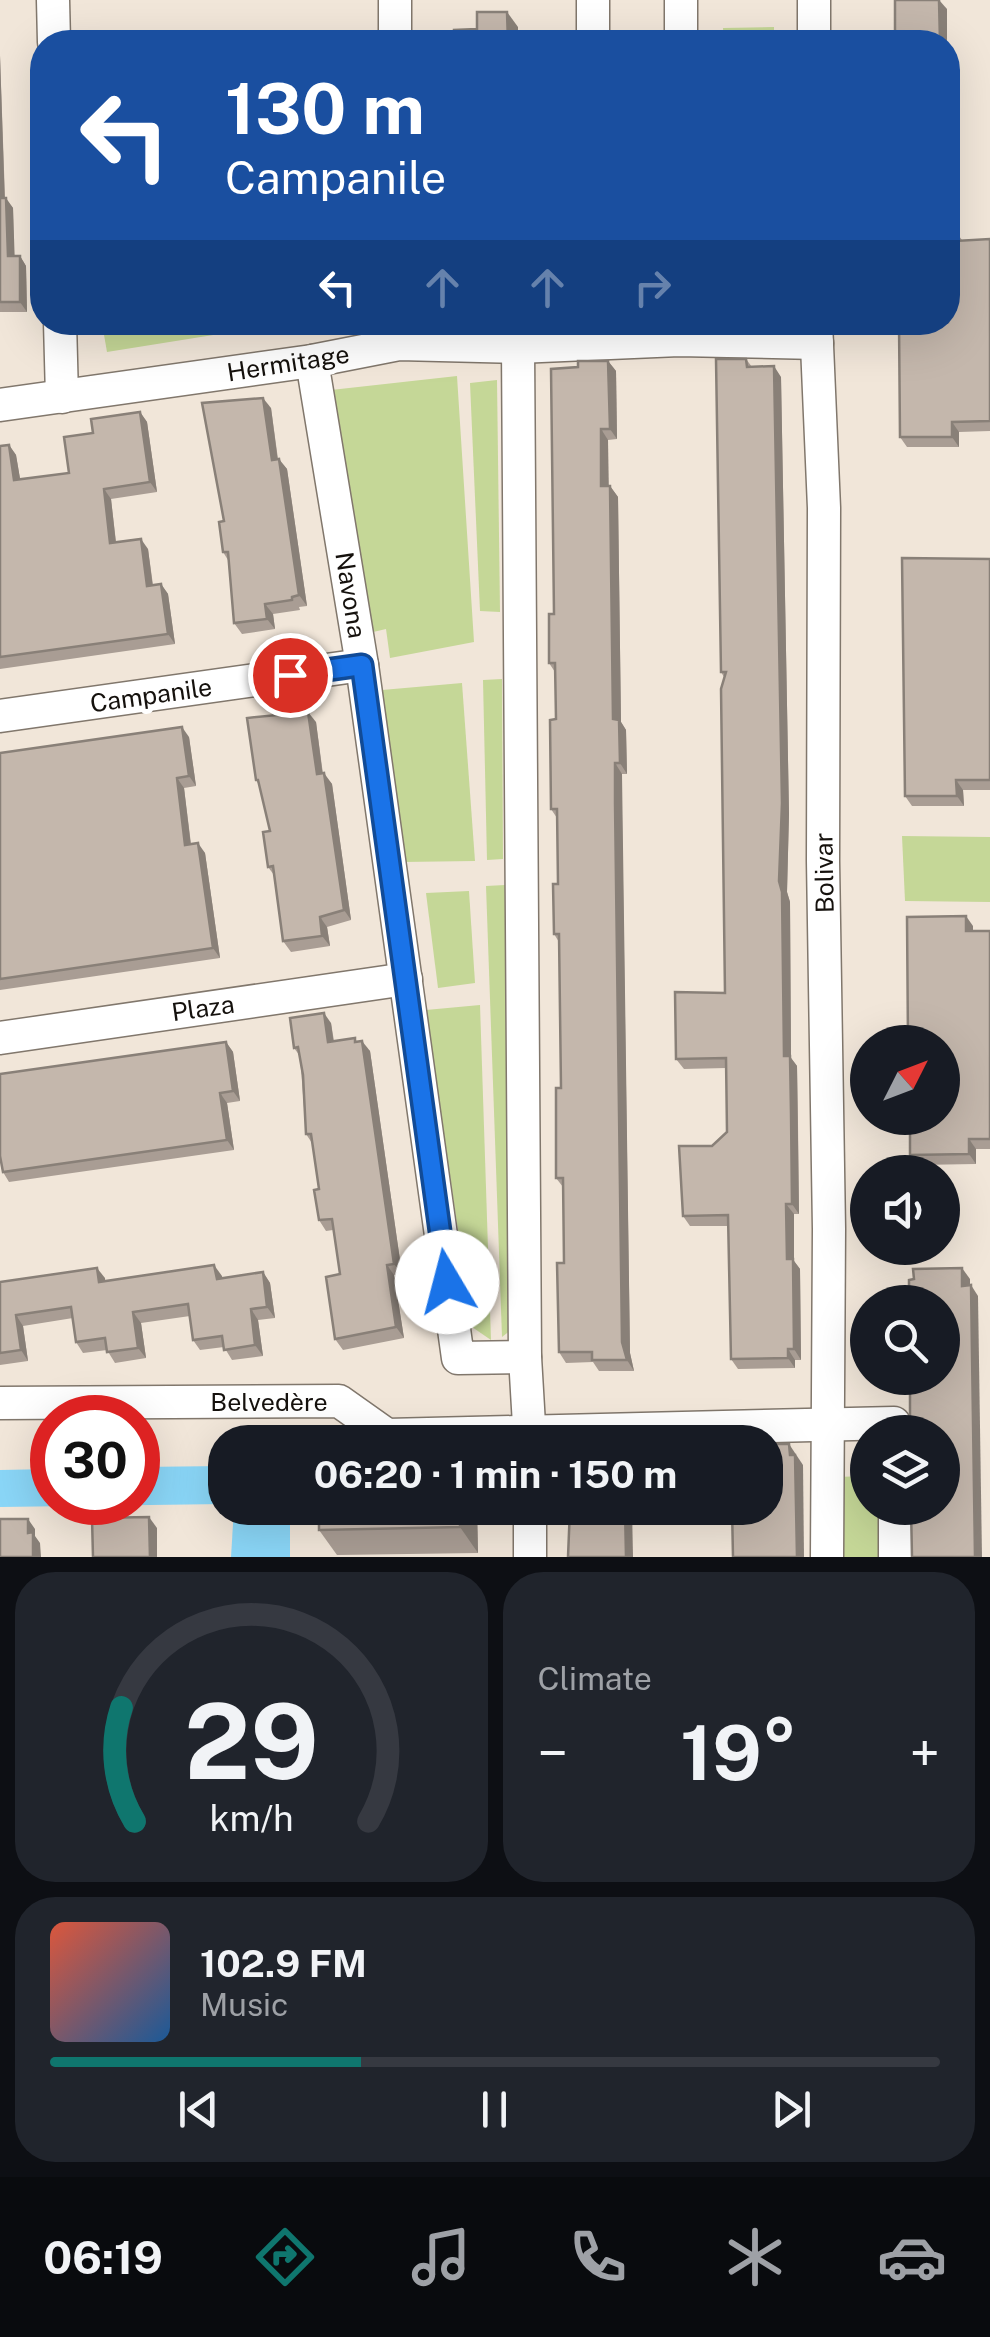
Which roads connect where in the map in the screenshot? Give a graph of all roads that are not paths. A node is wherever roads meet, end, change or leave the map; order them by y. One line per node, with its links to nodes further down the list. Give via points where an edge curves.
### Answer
1 (53, 0): 6 (street)
2 (395, 0): 7 (street)
3 (593, 0): 8 (street)
4 (681, 0): 9 (street)
5 (814, 0): 10 (street)
6 (54, 30)
7 (396, 30)
8 (593, 30)
9 (681, 30)
10 (814, 30)
11 (60, 335): 18 (street)
12 (393, 335): 17 (street, Hermitage)
13 (415, 335): 16 (street, Hermitage)
14 (584, 335): 16 (street, Hermitage)
15 (816, 335): 26 (street, Bolivar, via 824,508)
16 (518, 348): 24 (street)
17 (312, 361): 18 (street, Hermitage); 20 (street, Navona)
18 (62, 397): 19 (street, Hermitage)
19 (0, 405)
20 (362, 665): 21 (street, Campanile); 22 (street, Navona)
21 (0, 716)
22 (406, 979): 23 (street, Plaza); 24 (street, Navona, via 458,1358)
23 (0, 1038)
24 (525, 1358): 29 (street)
25 (0, 1403): 28 (street, Belvedère, via 339,1401)
26 (828, 1424): 27 (street); 30 (street, Belvedère); 34 (street, Bolivar)
27 (850, 1424)
28 (374, 1425)
29 (529, 1425)
30 (783, 1426)
31 (530, 1525): 33 (street)
32 (895, 1525): 35 (street)
33 (530, 1557)
34 (827, 1557)
35 (895, 1557)

